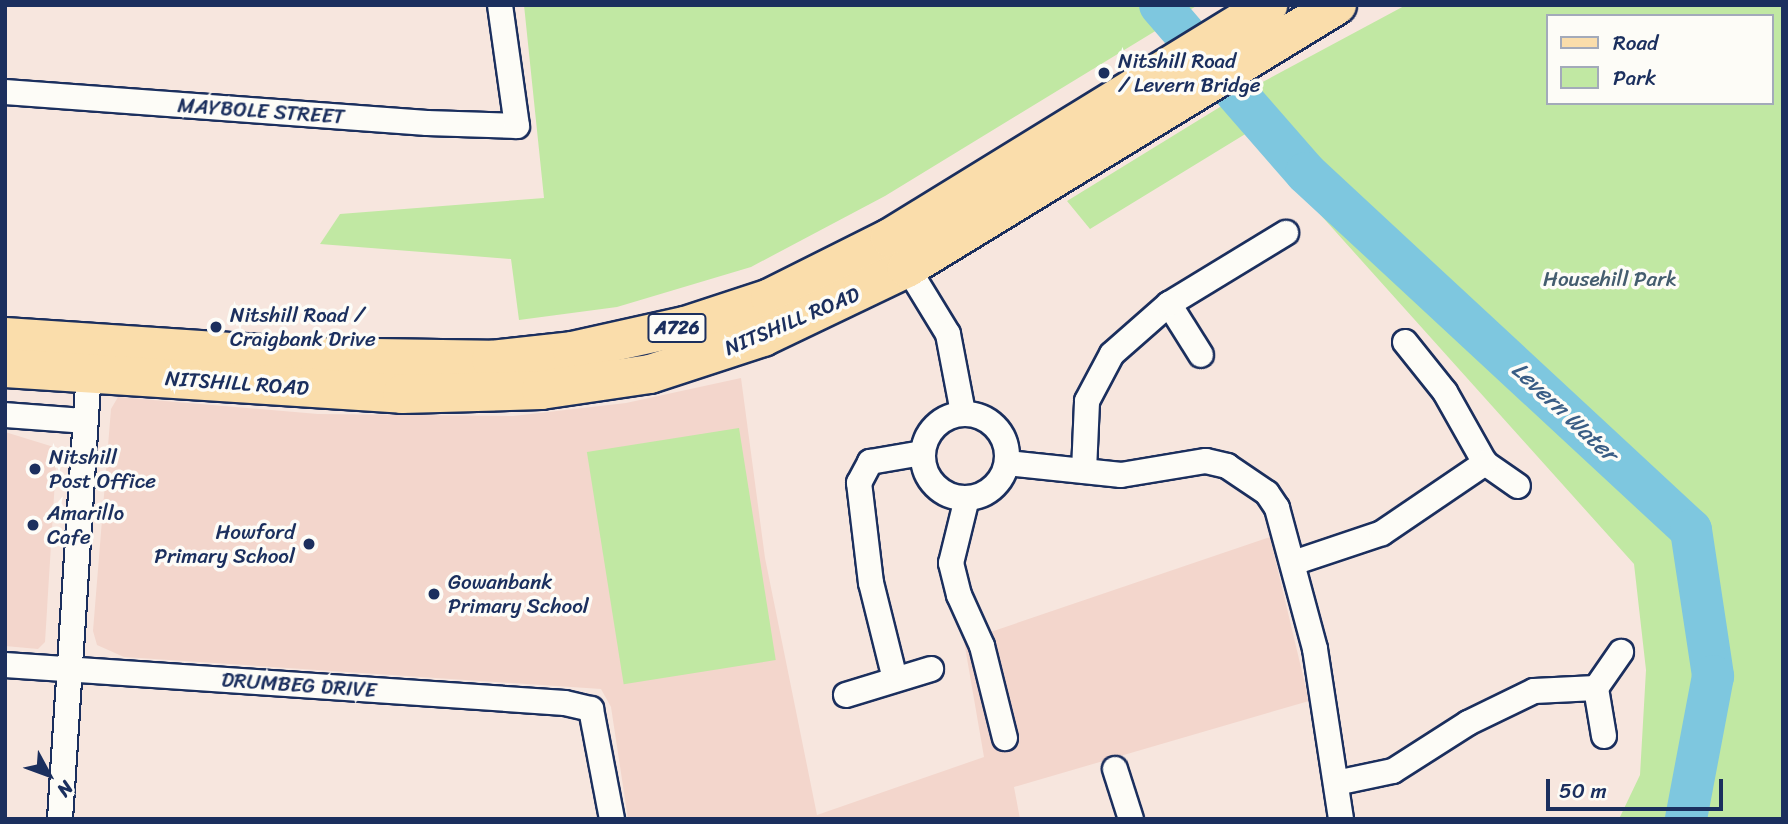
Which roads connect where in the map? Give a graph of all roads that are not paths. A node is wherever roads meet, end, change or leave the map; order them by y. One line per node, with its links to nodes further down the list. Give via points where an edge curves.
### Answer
1 (500, 5): 4 (street, MAYBOLE STREET, via 517,126)
2 (1268, 5): 6 (main road, NITSHILL ROAD / A726, via 1088,121)
3 (1325, 8): 6 (main road, NITSHILL ROAD / A726)
4 (5, 92)
5 (1286, 233): 7 (street)
6 (899, 253): 11 (main road, NITSHILL ROAD / A726, via 763,337 650,374 587,385 402,394); 13 (street, via 948,334)
7 (1170, 304): 10 (street); 19 (street, via 1112,354 1087,401)
8 (5, 337): 11 (main road, NITSHILL ROAD / A726)
9 (1405, 342): 18 (street, via 1445,392)
10 (1201, 355)
11 (90, 358): 12 (main road, NITSHILL ROAD / A726); 15 (street)
12 (5, 368)
13 (963, 413): 16 (street, via 938,423 927,436); 17 (street, via 984,418 998,430 1006,444)
14 (5, 415): 15 (street)
15 (85, 421): 25 (street)
16 (922, 453): 21 (street, via 927,476 942,492); 27 (street, via 870,462 859,482 871,583)
17 (1007, 463): 19 (street); 21 (street, via 996,485)
18 (1485, 463): 20 (street); 22 (street, via 1382,533)
19 (1084, 471): 22 (street, via 1121,475 1206,461 1227,466 1267,493 1277,508)
20 (1518, 486)
21 (967, 498): 31 (street, via 951,563 959,595 982,646)
22 (1293, 563): 33 (street, via 1315,649)
23 (1621, 652): 28 (street)
24 (5, 665): 25 (street, DRUMBEG DRIVE)
25 (69, 669): 34 (street); 35 (street, DRUMBEG DRIVE, via 565,703 591,709)
26 (931, 669): 27 (street)
27 (895, 679): 29 (street)
28 (1596, 688): 30 (street); 33 (street, via 1534,691 1468,723 1393,771)
29 (846, 695)
30 (1604, 736)
31 (1005, 738)
32 (1115, 769): 36 (street)
33 (1336, 783): 37 (street)
34 (60, 819)
35 (612, 819)
36 (1131, 819)
37 (1341, 819)

